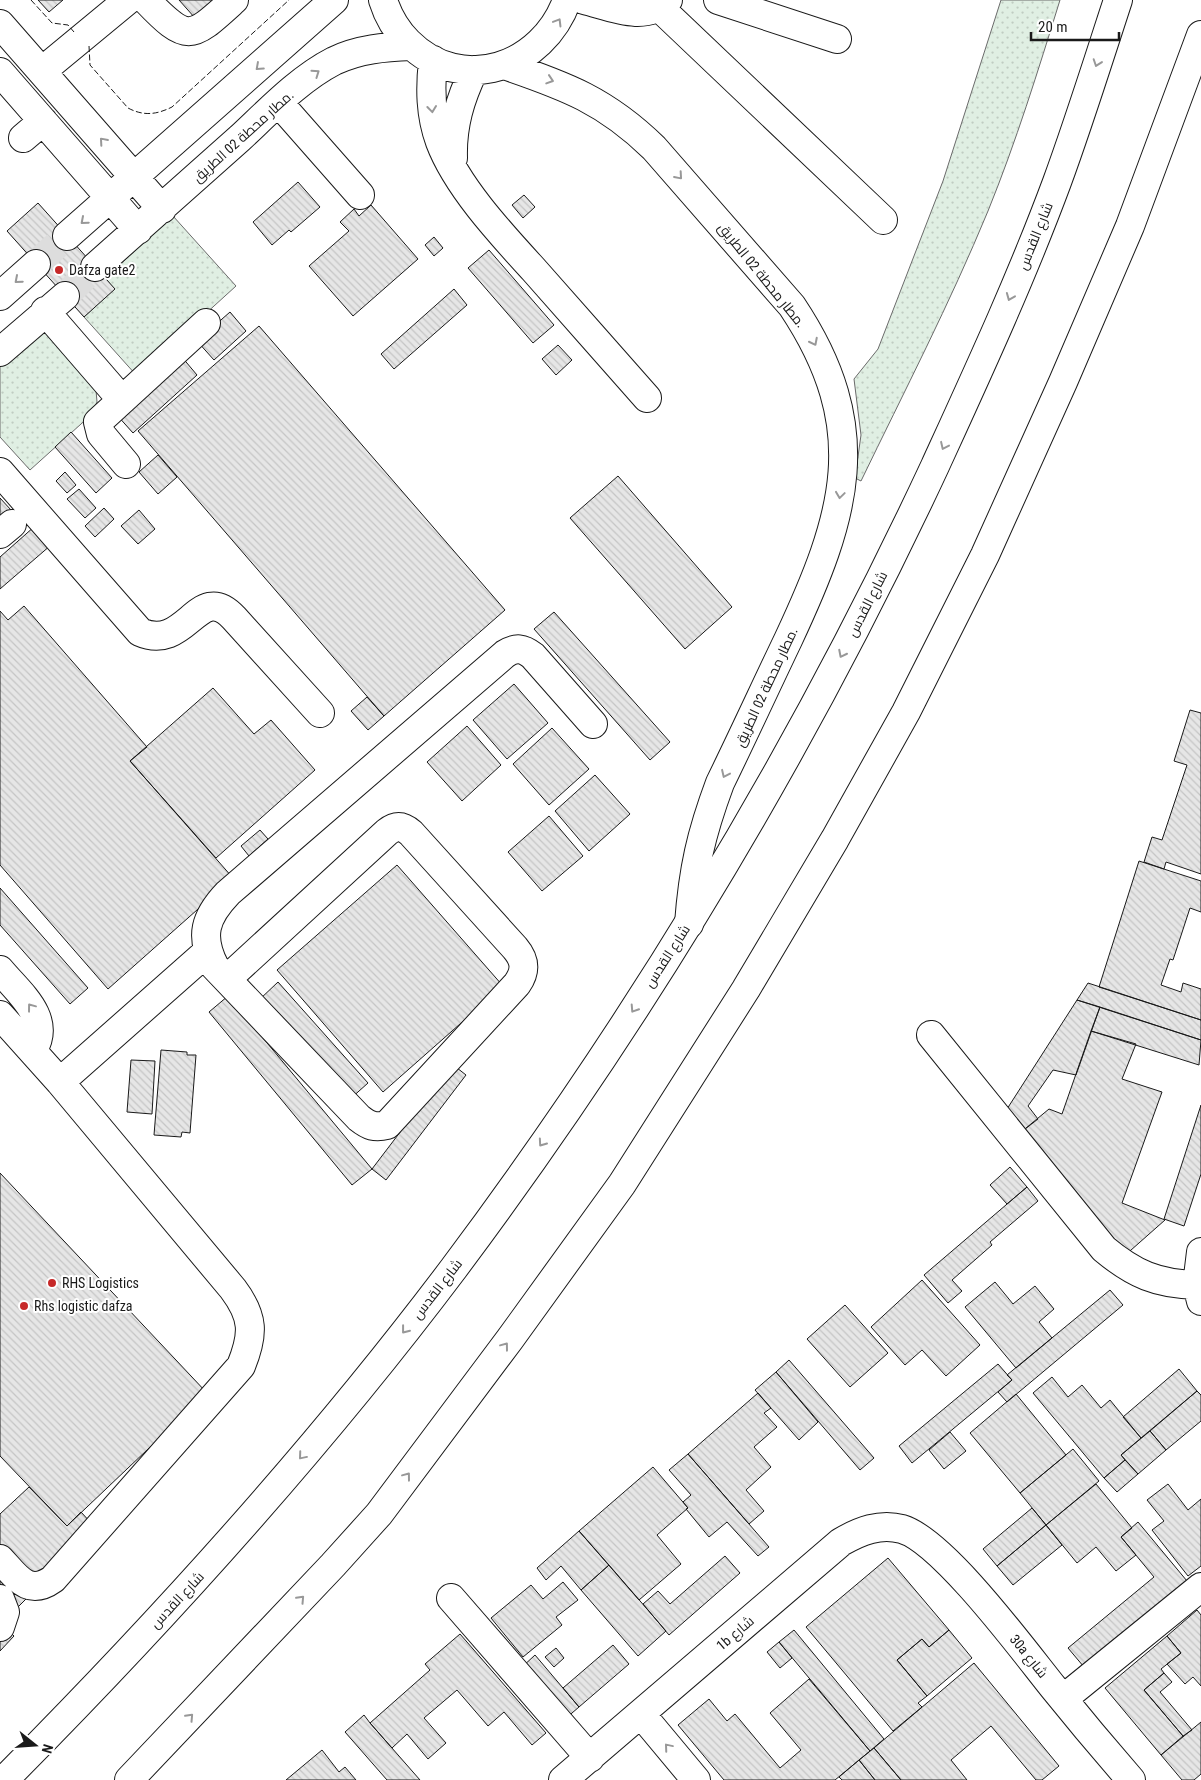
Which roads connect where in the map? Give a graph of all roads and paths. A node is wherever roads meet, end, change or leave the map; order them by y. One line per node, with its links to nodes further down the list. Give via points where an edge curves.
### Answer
1 (128, 0): 17 (main road)
2 (146, 0): 3 (main road, via 170,25 189,31 209,23)
3 (234, 0)
4 (334, 0): 21 (main road, one-way to 21)
5 (384, 0): 14 (main road, via 392,21)
6 (567, 0): 15 (main road, one-way to 6, via 522,58 552,32)
7 (584, 0): 10 (main road, via 636,12 648,12)
8 (718, 0): 13 (main road)
9 (1118, 0): 39 (main road, شارع القدس, one-way to 39, via 1056,184 988,351 838,662 771,786)
10 (664, 4): 25 (main road)
11 (0, 24): 17 (main road)
12 (1201, 35): 57 (main road, one-way to 12, via 379,1514 622,1184 746,988 906,712 985,556 1130,226)
13 (838, 39)
14 (423, 53): 16 (main road, مطار محطة 02 الطريق., via 446,65); 19 (main road, مطار محطة 02 الطريق., one-way to 14, via 314,73 357,52 380,47); 20 (main road, one-way to 20, via 433,116 440,142)
15 (504, 66): 16 (main road, مطار محطة 02 الطريق.); 39 (main road, مطار محطة 02 الطريق., one-way to 39, via 558,83 599,103 637,131 792,306 824,360 834,390 843,446 837,516 817,576 708,814 692,878)
16 (474, 70): 20 (main road, via 455,117)
17 (42, 71): 21 (main road, one-way to 17)
18 (0, 72): 23 (main road, via 33,129)
19 (279, 103): 22 (main road); 24 (main road, مطار محطة 02 الطريق.)
20 (453, 168): 33 (main road, via 496,227)
21 (134, 178): 23 (main road); 24 (main road)
22 (360, 195)
23 (111, 198): 26 (main road); 27 (main road, one-way to 27)
24 (162, 208): 26 (main road, مطار محطة 02 الطريق.)
25 (883, 220)
26 (138, 230): 29 (main road, مطار محطة 02 الطريق.)
27 (67, 236)
28 (36, 264): 30 (main road, one-way to 30)
29 (96, 267)
30 (0, 296)
31 (206, 324): 34 (main road)
32 (0, 352): 34 (main road, via 55,304)
33 (647, 398)
34 (122, 400): 35 (main road, via 98,422 98,428)
35 (126, 464)
36 (0, 472): 37 (main road, via 140,632 149,636 166,636 204,608 220,608 234,618)
37 (320, 713)
38 (592, 724): 40 (main road, via 533,656 514,648 228,892 212,909 205,930)
39 (689, 924): 60 (main road, شارع القدس, one-way to 60, via 589,1077 459,1260 347,1403 196,1581)
40 (207, 952): 42 (main road); 46 (main road)
41 (0, 970): 45 (main road, one-way to 41, via 38,1042 39,1020 35,1010)
42 (227, 979): 42 (main road, via 367,1125 377,1128 395,1118 523,976 525,966 522,956 412,833 404,827 394,826)
43 (0, 1015): 45 (main road)
44 (931, 1035): 48 (main road, via 1104,1249 1124,1266 1148,1278)
45 (33, 1050): 46 (main road)
46 (60, 1082): 50 (main road, via 234,1289 245,1305 250,1322 249,1345 241,1366 228,1382 53,1579 46,1584 27,1585)
47 (1201, 1252): 48 (main road)
48 (1199, 1293)
49 (921, 1537): 55 (main road, 30a شارع, via 988,1606); 56 (main road, 1b شارع, via 902,1529 880,1527 860,1532 841,1542)
50 (0, 1559)
51 (1201, 1587): 55 (main road)
52 (451, 1598): 58 (main road)
53 (0, 1599): 54 (main road, via 6,1612)
54 (0, 1627)
55 (1063, 1699): 59 (main road, 30a شارع)
56 (641, 1714): 58 (main road, 1b شارع); 64 (main road, one-way to 56)
57 (156, 1753): 61 (main road); 62 (main road)
58 (590, 1758): 63 (main road, 1b شارع)
59 (1127, 1778)
60 (4, 1780)
61 (129, 1780)
62 (136, 1780)
63 (563, 1780)
64 (696, 1780)

